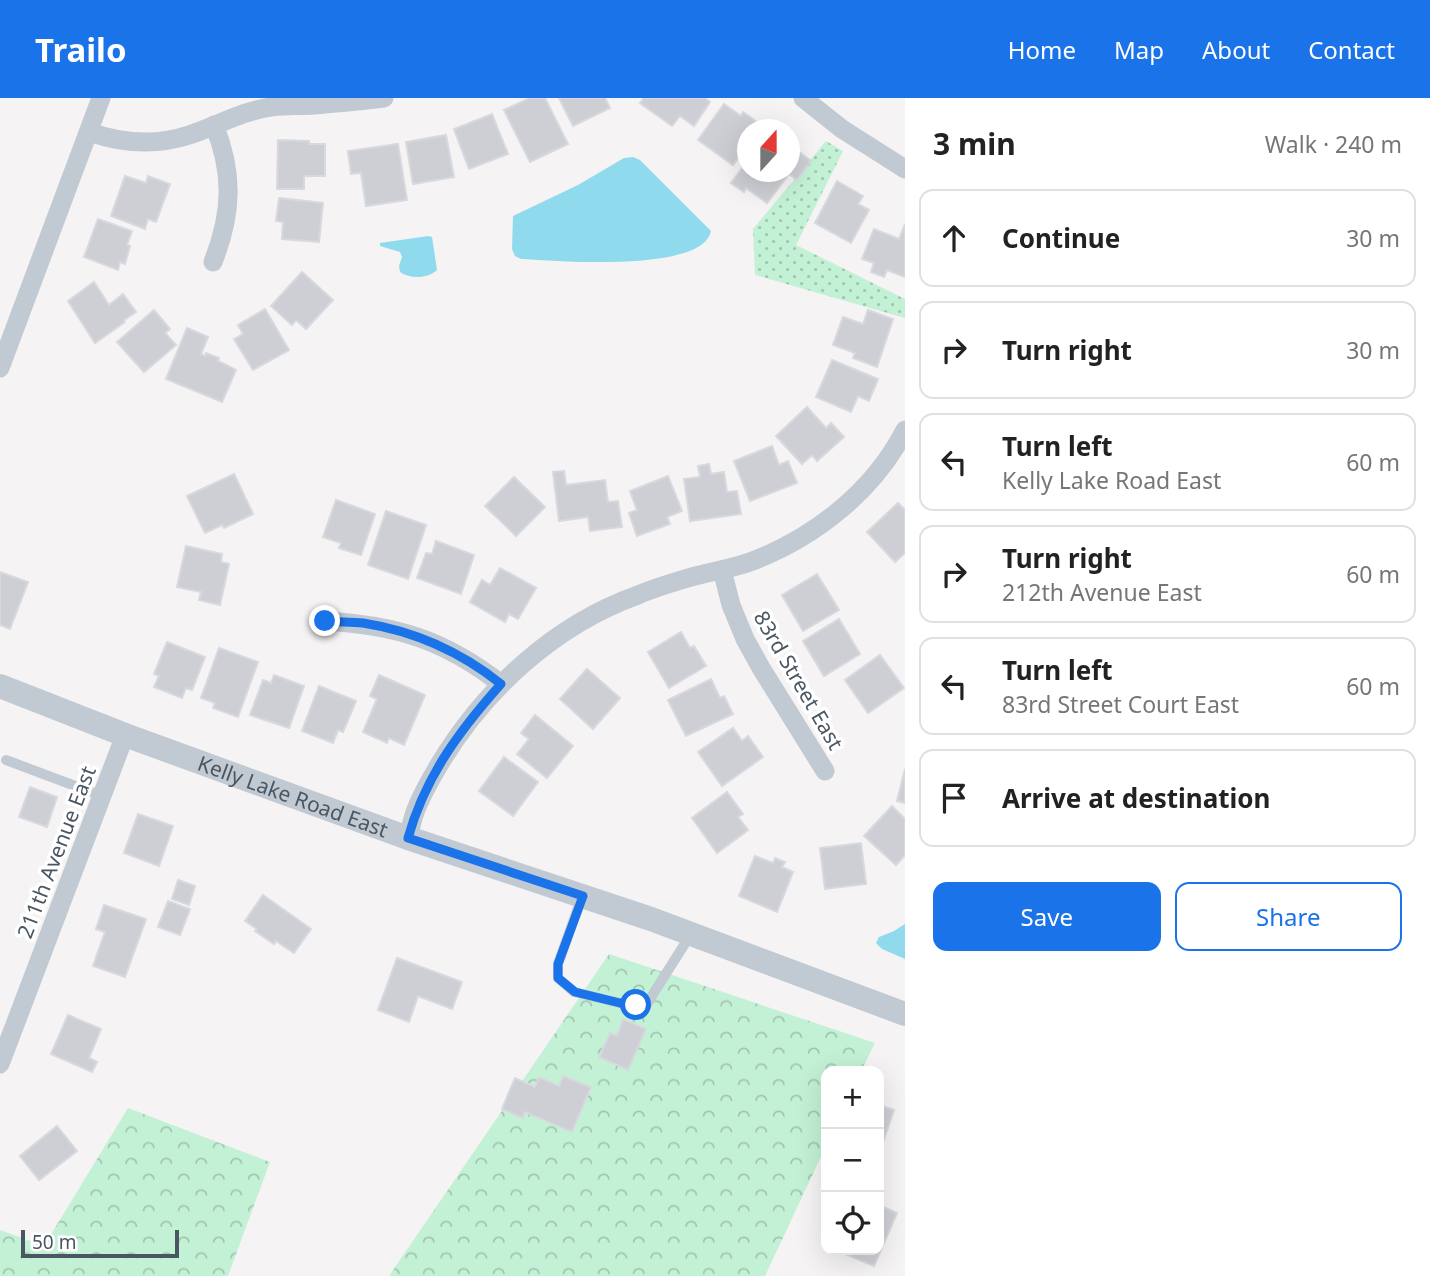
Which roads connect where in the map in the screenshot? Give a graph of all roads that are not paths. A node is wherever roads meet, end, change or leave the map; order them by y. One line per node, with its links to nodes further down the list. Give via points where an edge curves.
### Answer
1 (101, 98): 5 (street)
2 (384, 98): 4 (street, via 271,107)
3 (803, 98): 6 (street)
4 (214, 125): 5 (street, via 161,141 131,142); 7 (street, via 228,170 229,192 227,217)
5 (89, 132): 8 (street)
6 (905, 169)
7 (213, 262)
8 (0, 368)
9 (902, 444): 10 (street, via 846,504 815,529 785,547)
10 (722, 570): 12 (street, via 635,595 597,613 532,656); 16 (street, 83rd Street East, via 744,639)
11 (325, 621): 12 (street, via 394,629 434,642)
12 (501, 684): 18 (street, via 452,744 430,780)
13 (0, 686): 14 (street, Kelly Lake Road East)
14 (125, 735): 17 (street, 211th Avenue East); 18 (street, Kelly Lake Road East)
15 (6, 760): 17 (lane)
16 (825, 771)
17 (102, 796): 22 (street, 211th Avenue East)
18 (408, 838): 19 (street, Kelly Lake Road East)
19 (583, 896): 20 (street, Kelly Lake Road East); 20 (lane, via 558,964 558,978 575,992 620,1003 648,1002)
20 (691, 934): 21 (street, Kelly Lake Road East)
21 (905, 1014)
22 (0, 1064)

